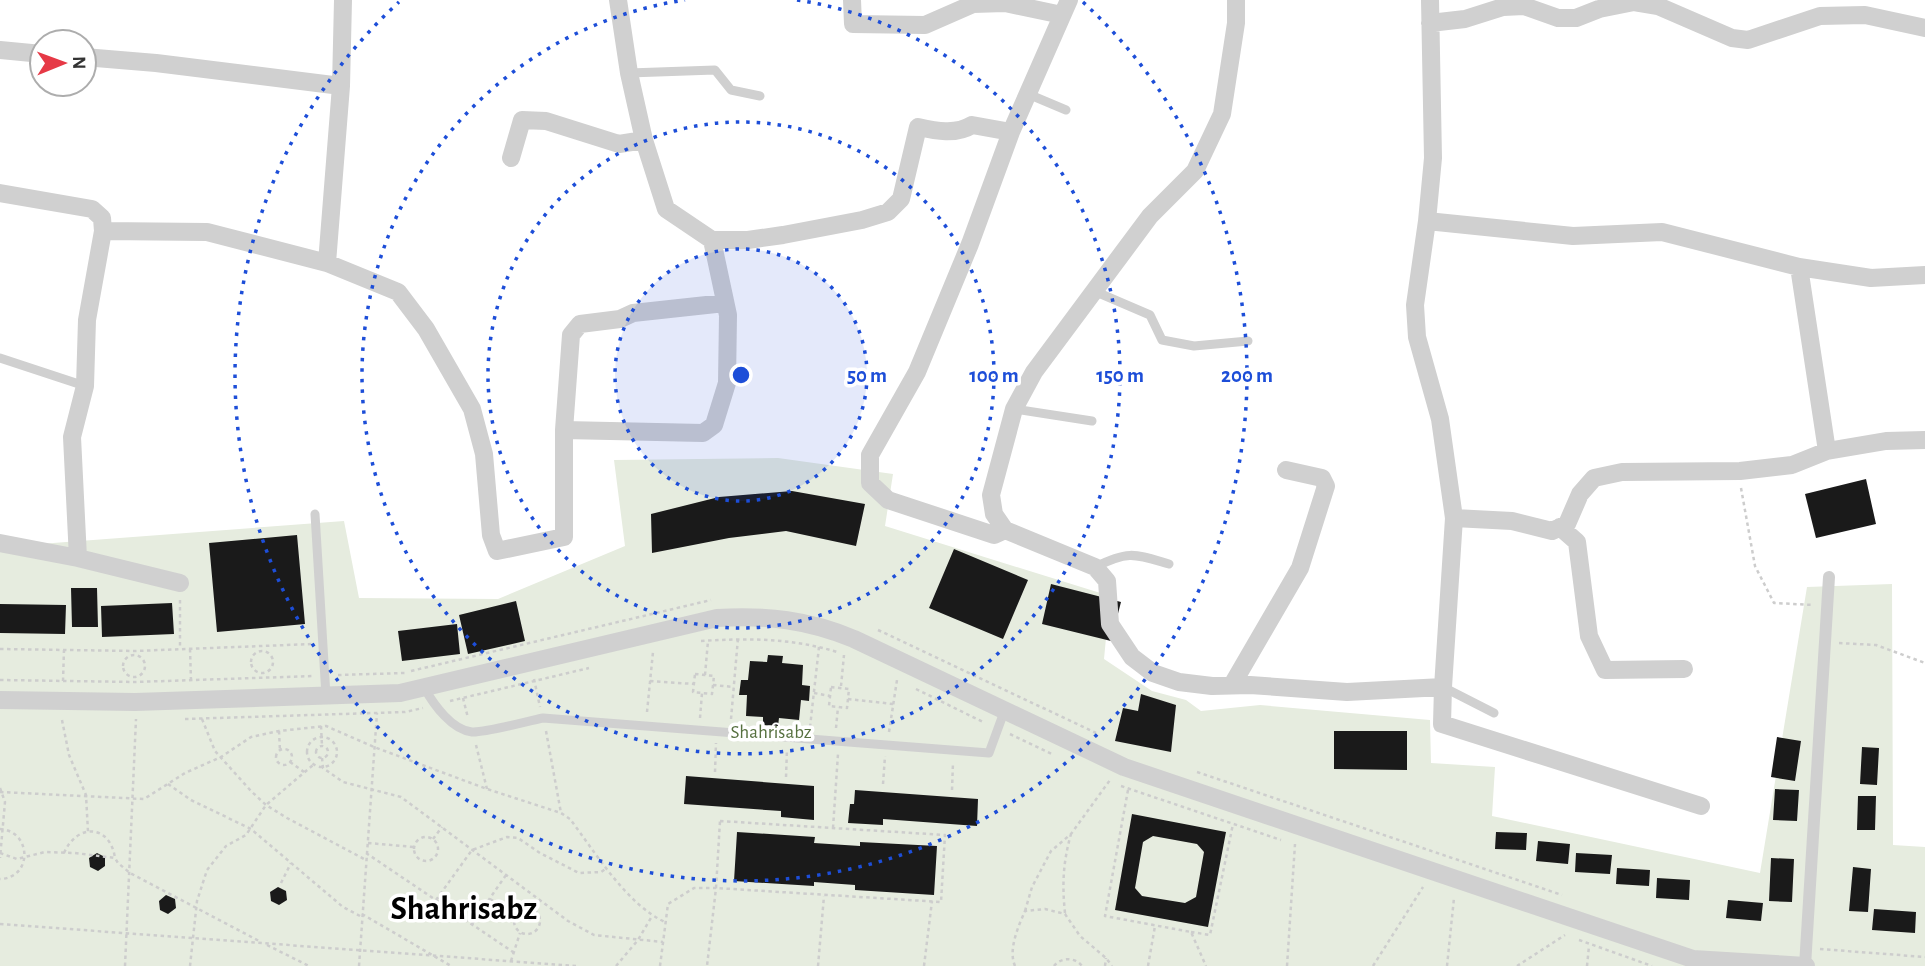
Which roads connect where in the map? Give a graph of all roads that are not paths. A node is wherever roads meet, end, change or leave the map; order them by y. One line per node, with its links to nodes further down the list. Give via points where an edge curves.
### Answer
1 (343, 0): 14 (street)
2 (618, 0): 13 (street)
3 (852, 0): 6 (street, via 853,24 926,25 973,4)
4 (1236, 0): 28 (street, via 1222,114 1195,171 1150,216)
5 (1430, 0): 8 (street)
6 (1065, 8): 15 (street)
7 (1865, 8): 8 (street, via 1820,16 1748,40 1732,38 1658,5 1634,2 1576,18 1558,18 1524,6); 9 (street)
8 (1430, 23): 22 (street, via 1433,158)
9 (1925, 28)
10 (0, 50): 11 (street)
11 (28, 53)
12 (98, 58): 14 (street)
13 (629, 73): 16 (lane, via 715,70 731,90); 19 (street)
14 (341, 86): 25 (street)
15 (1028, 94): 17 (lane); 18 (street)
16 (760, 96)
17 (1066, 110)
18 (1011, 132): 24 (street, via 972,125 939,131 918,127 901,199 888,212 783,235); 42 (street, via 917,372 870,455 870,483 888,500 994,535)
19 (644, 140): 20 (street, via 619,144 546,121 522,120); 24 (street, via 666,209)
20 (511, 158)
21 (0, 193): 23 (street, via 92,209 102,218)
22 (1427, 221): 26 (street, via 1573,236 1662,232); 40 (street, via 1415,305 1417,337 1440,419)
23 (103, 231): 25 (street, via 207,232); 32 (street, via 87,320)
24 (712, 240): 29 (street)
25 (327, 263): 35 (street, via 398,292 426,329 472,410 484,454 491,535 497,551 564,537)
26 (1799, 267): 27 (street, via 1871,278); 37 (street)
27 (1925, 275)
28 (1094, 291): 30 (lane, via 1150,315 1162,340 1194,346); 33 (street, via 1034,372)
29 (725, 303): 35 (street, via 580,324 570,335); 35 (street, via 727,383 714,425 703,433)
30 (1248, 341)
31 (0, 358): 32 (lane)
32 (85, 386): 44 (street, via 72,438)
33 (1014, 409): 34 (lane); 42 (street, via 991,495 994,514)
34 (1092, 421)
35 (564, 430)
36 (1925, 440): 37 (street)
37 (1827, 451): 41 (street, via 1792,465 1741,471 1622,472 1594,478 1580,494 1567,524)
38 (1286, 470): 50 (street, via 1322,478 1326,486 1300,568)
39 (315, 514): 53 (lane)
40 (1454, 518): 41 (street, via 1512,521 1552,531); 51 (street)
41 (1560, 527): 49 (street, via 1577,542 1589,636 1605,670)
42 (1005, 530): 46 (street)
43 (0, 543): 44 (street)
44 (78, 558): 48 (street)
45 (1169, 564): 46 (lane, via 1134,553)
46 (1095, 566): 50 (street, via 1107,581 1110,624 1132,657 1153,673 1179,682)
47 (1829, 577): 58 (street)
48 (180, 583)
49 (1684, 668)
50 (1232, 685): 51 (street, via 1348,692)
51 (1443, 687): 55 (lane); 57 (street, via 1442,724)
52 (425, 689): 53 (street); 56 (street, via 717,618 752,616 827,628); 56 (lane, via 434,705 458,727 472,732 543,718 989,753)
53 (326, 696): 54 (street, via 135,702)
54 (0, 699)
55 (1494, 713)
56 (1001, 720): 58 (street, via 1132,770 1693,960)
57 (1701, 806)
58 (1806, 966)

